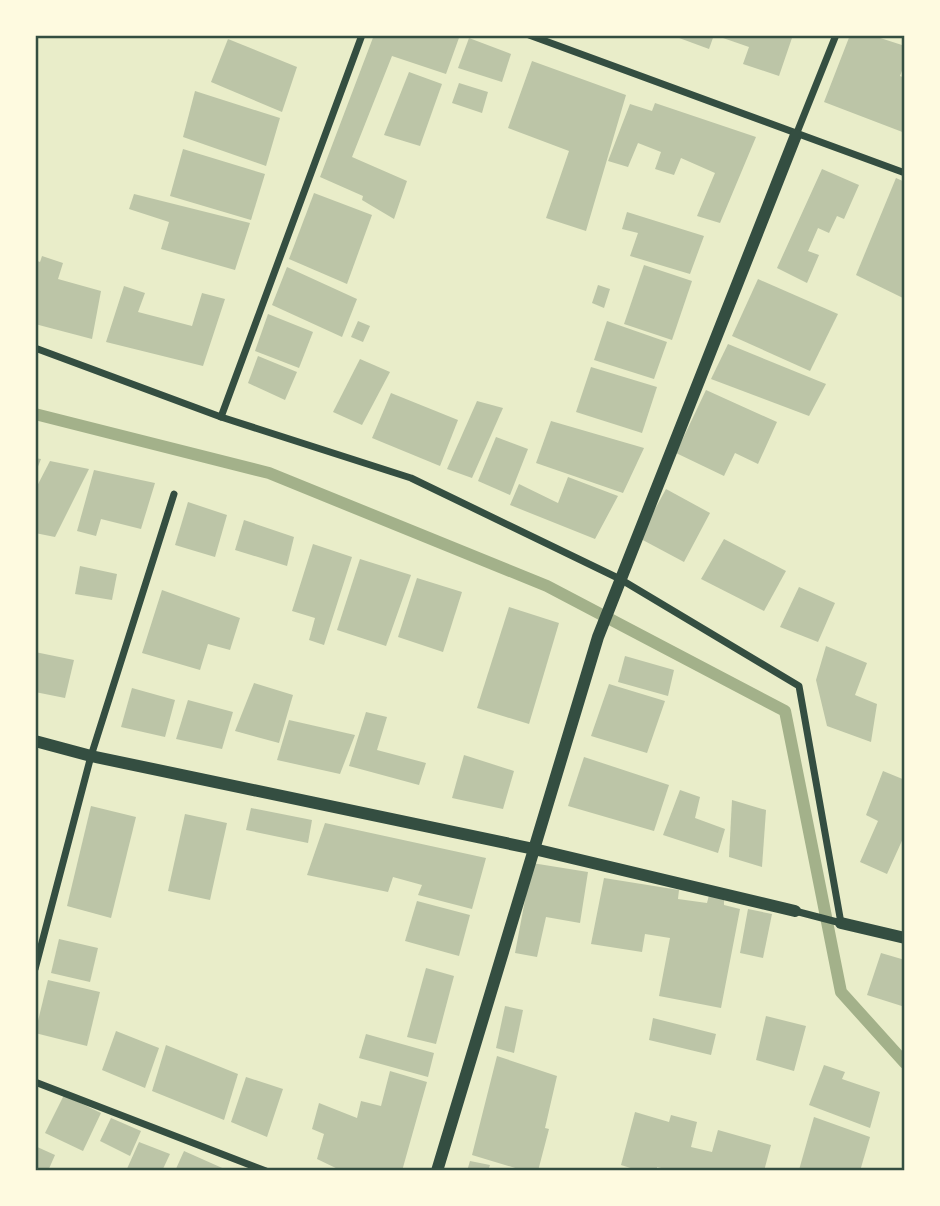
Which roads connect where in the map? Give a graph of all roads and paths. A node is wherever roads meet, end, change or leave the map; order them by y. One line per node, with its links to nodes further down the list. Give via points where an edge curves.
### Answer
1 (362, 35): 7 (street)
2 (529, 35): 4 (street)
3 (836, 35): 4 (street)
4 (796, 135): 5 (street); 9 (street)
5 (905, 173)
6 (35, 348): 7 (street)
7 (221, 417): 9 (street, via 411,478)
8 (174, 494): 11 (street)
9 (620, 579): 12 (street); 14 (street, via 799,686)
10 (35, 741): 11 (street)
11 (91, 756): 12 (street); 16 (street)
12 (534, 849): 13 (street); 19 (street)
13 (795, 911): 14 (street)
14 (841, 923): 15 (street)
15 (905, 938)
16 (35, 969)
17 (35, 1082): 18 (street)
18 (266, 1171)
19 (437, 1171)

